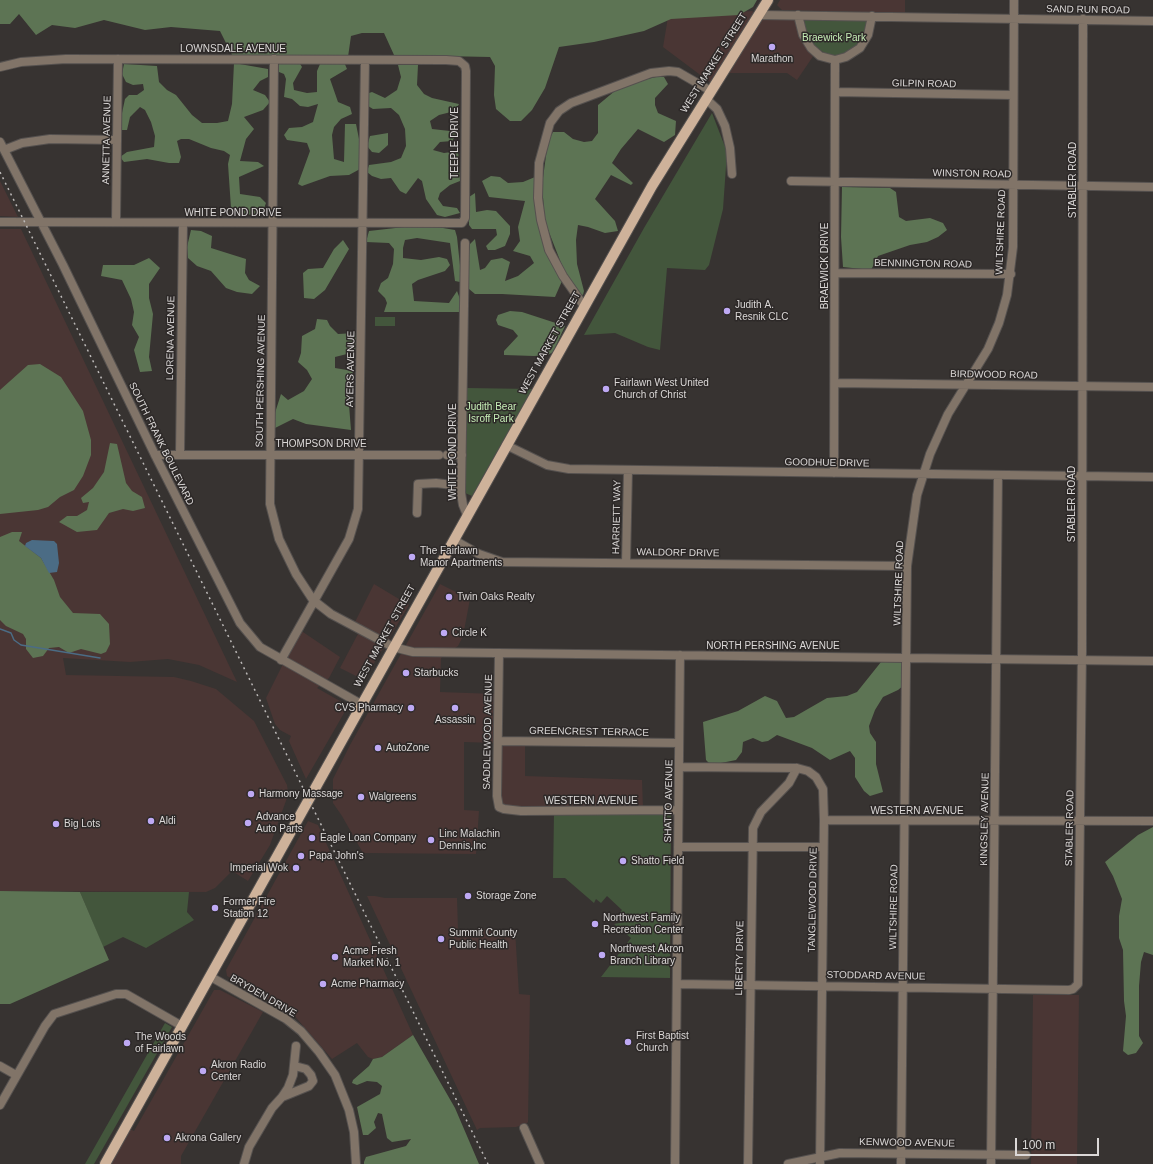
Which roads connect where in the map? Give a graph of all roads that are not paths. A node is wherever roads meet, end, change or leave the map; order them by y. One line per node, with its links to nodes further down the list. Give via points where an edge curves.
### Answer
1 (768, 0): 3 (main road, WEST MARKET STREET)
2 (1014, 0): 6 (street, WILTSHIRE ROAD)
3 (759, 14): 4 (street, SAND RUN ROAD); 16 (main road, WEST MARKET STREET)
4 (798, 15): 5 (street, SAND RUN ROAD); 12 (street, via 803,35 811,48 820,56)
5 (872, 16): 6 (street, SAND RUN ROAD); 12 (street, via 868,35 860,48 846,57)
6 (1014, 19): 7 (street, SAND RUN ROAD); 17 (street, WILTSHIRE ROAD)
7 (1082, 19): 8 (street, SAND RUN ROAD); 25 (street, STABLER ROAD)
8 (1153, 21)
9 (118, 59): 10 (street, LOWNSDALE AVENUE); 14 (street, LOWNSDALE AVENUE, via 38,60); 18 (street, ANNETTA AVENUE)
10 (274, 59): 11 (street, LOWNSDALE AVENUE); 32 (street, SOUTH PERSHING AVENUE)
11 (365, 60): 13 (street, LOWNSDALE AVENUE, via 455,60); 33 (street, AYERS AVENUE)
12 (835, 60): 15 (street, BRAEWICK DRIVE)
13 (465, 66): 27 (street, TEEPLE DRIVE)
14 (0, 67)
15 (835, 92): 17 (street, GILPIN ROAD); 23 (street, BRAEWICK DRIVE)
16 (709, 95): 21 (street, via 725,126); 37 (main road, WEST MARKET STREET, via 652,186); 37 (street, via 682,74 660,71 572,103 559,111 553,119 539,163 538,198 541,220 549,250)
17 (1013, 95): 24 (street, WILTSHIRE ROAD)
18 (117, 140): 20 (street, via 50,139 22,143); 28 (street, ANNETTA AVENUE)
19 (0, 142): 20 (street, SOUTH FRANK BOULEVARD)
20 (4, 150): 30 (street, SOUTH FRANK BOULEVARD)
21 (732, 174)
22 (791, 181): 23 (street, WINSTON ROAD)
23 (835, 182): 24 (street, WINSTON ROAD); 35 (street, BRAEWICK DRIVE)
24 (1013, 185): 25 (street, WINSTON ROAD); 36 (street, WILTSHIRE ROAD)
25 (1082, 186): 26 (street, WINSTON ROAD); 40 (street, STABLER ROAD)
26 (1153, 187)
27 (464, 220): 33 (street, WHITE POND DRIVE, via 460,224)
28 (116, 221): 30 (street, WHITE POND DRIVE); 31 (street, WHITE POND DRIVE)
29 (0, 222): 30 (street, WHITE POND DRIVE)
30 (41, 222): 46 (street, SOUTH FRANK BOULEVARD)
31 (183, 222): 32 (street, WHITE POND DRIVE); 43 (street, LORENA AVENUE)
32 (273, 223): 33 (street, WHITE POND DRIVE); 44 (street, SOUTH PERSHING AVENUE)
33 (363, 223): 45 (street, AYERS AVENUE)
34 (465, 243): 49 (street, WHITE POND DRIVE)
35 (836, 273): 36 (street, BENNINGTON ROAD); 38 (street, BRAEWICK DRIVE)
36 (1011, 274): 39 (street, WILTSHIRE ROAD, via 992,341)
37 (584, 306): 42 (main road, WEST MARKET STREET)
38 (835, 383): 39 (street, BIRDWOOD ROAD); 51 (street, BRAEWICK DRIVE)
39 (967, 384): 40 (street, BIRDWOOD ROAD); 52 (street, WILTSHIRE ROAD, via 937,436)
40 (1082, 386): 41 (street, BIRDWOOD ROAD); 54 (street, STABLER ROAD)
41 (1153, 387)
42 (506, 445): 50 (street, GOODHUE DRIVE, via 555,468); 58 (main road, WEST MARKET STREET)
43 (180, 454): 44 (street, THOMPSON DRIVE); 46 (street, THOMPSON DRIVE)
44 (270, 454): 45 (street, THOMPSON DRIVE); 62 (street, SOUTH PERSHING AVENUE, via 270,504 274,526 296,574)
45 (360, 454): 47 (street, THOMPSON DRIVE); 62 (street, AYERS AVENUE, via 357,518 349,540)
46 (155, 455): 68 (street, SOUTH FRANK BOULEVARD, via 240,623 260,647)
47 (439, 455)
48 (447, 455): 49 (street)
49 (462, 455): 56 (street, WHITE POND DRIVE)
50 (628, 471): 51 (street, GOODHUE DRIVE); 60 (street, HARRIETT WAY)
51 (834, 473): 52 (street, GOODHUE DRIVE)
52 (923, 474): 53 (street, GOODHUE DRIVE); 61 (street, WILTSHIRE ROAD, via 913,515)
53 (998, 475): 54 (street, GOODHUE DRIVE); 67 (street, KINGSLEY AVENUE)
54 (1082, 477): 55 (street, GOODHUE DRIVE); 69 (street, STABLER ROAD)
55 (1153, 477)
56 (461, 486): 57 (street, via 418,484); 58 (street, WHITE POND DRIVE)
57 (417, 513)
58 (467, 515): 59 (main road, WEST MARKET STREET)
59 (454, 540): 60 (street, WALDORF DRIVE, via 479,554 502,562); 63 (main road, WEST MARKET STREET)
60 (626, 563): 61 (street, WALDORF DRIVE)
61 (907, 566): 66 (street, WILTSHIRE ROAD)
62 (313, 600): 63 (street, SOUTH PERSHING AVENUE, via 338,618); 68 (street, AYERS AVENUE)
63 (393, 647): 64 (street, NORTH PERSHING AVENUE, via 414,652); 71 (main road, WEST MARKET STREET)
64 (500, 653): 65 (street, NORTH PERSHING AVENUE); 72 (street, SADDLEWOOD AVENUE)
65 (680, 655): 66 (street, NORTH PERSHING AVENUE); 73 (street, SHATTO AVENUE)
66 (907, 658): 67 (street, NORTH PERSHING AVENUE); 81 (street, WILTSHIRE ROAD)
67 (997, 659): 69 (street, NORTH PERSHING AVENUE); 79 (street, KINGSLEY AVENUE)
68 (281, 660): 71 (street, SOUTH FRANK BOULEVARD)
69 (1082, 660): 70 (street, NORTH PERSHING AVENUE); 80 (street, STABLER ROAD)
70 (1153, 661)
71 (361, 704): 86 (main road, WEST MARKET STREET)
72 (498, 741): 73 (street, GREENCREST TERRACE); 76 (street, SADDLEWOOD AVENUE, via 497,799 499,807)
73 (680, 743): 74 (street, SHATTO AVENUE)
74 (679, 767): 75 (street, TANGLEWOOD DRIVE); 77 (street, SHATTO AVENUE)
75 (797, 768): 78 (street, TANGLEWOOD DRIVE, via 808,772 820,782 824,794); 84 (street, LIBERTY DRIVE, via 789,783 756,819)
76 (504, 809): 77 (street, WESTERN AVENUE)
77 (678, 810): 83 (street, SHATTO AVENUE)
78 (824, 820): 81 (street, WESTERN AVENUE); 85 (street, TANGLEWOOD DRIVE)
79 (995, 820): 80 (street, WESTERN AVENUE); 81 (street, WESTERN AVENUE); 92 (street, KINGSLEY AVENUE)
80 (1079, 820): 82 (street, WESTERN AVENUE); 91 (street, STABLER ROAD, via 1078,980)
81 (905, 821): 90 (street, WILTSHIRE ROAD)
82 (1153, 821)
83 (678, 846): 84 (street); 87 (street, SHATTO AVENUE)
84 (752, 847): 85 (street); 88 (street, LIBERTY DRIVE)
85 (823, 847): 89 (street, TANGLEWOOD DRIVE)
86 (211, 977): 93 (main road, WEST MARKET STREET); 107 (street, BRYDEN DRIVE, via 286,1019 301,1030 319,1052 335,1075 349,1110 354,1132)
87 (677, 984): 88 (street, STODDARD AVENUE); 109 (street, SHATTO AVENUE)
88 (750, 985): 89 (street, STODDARD AVENUE); 110 (street, LIBERTY DRIVE)
89 (822, 985): 90 (street, STODDARD AVENUE); 104 (street, TANGLEWOOD DRIVE)
90 (903, 987): 92 (street, STODDARD AVENUE); 101 (street, WILTSHIRE ROAD)
91 (1075, 987): 92 (street, STODDARD AVENUE, via 1069,990)
92 (993, 989): 102 (street, KINGSLEY AVENUE)
93 (182, 1026): 97 (street, via 126,994 102,998 54,1014); 105 (main road, WEST MARKET STREET)
94 (296, 1046): 96 (street)
95 (0, 1066): 97 (street)
96 (295, 1066): 98 (street, via 288,1088); 98 (street, via 306,1069 313,1080 309,1086)
97 (16, 1075): 99 (street)
98 (282, 1097): 106 (street, via 258,1130)
99 (0, 1105)
100 (524, 1128): 108 (street)
101 (902, 1153): 102 (street, KENWOOD AVENUE); 104 (street, KENWOOD AVENUE, via 840,1153); 112 (street, WILTSHIRE ROAD)
102 (992, 1154): 103 (street, KENWOOD AVENUE); 113 (street, KINGSLEY AVENUE)
103 (1026, 1155)
104 (821, 1160): 111 (street, KENWOOD AVENUE)
105 (105, 1164)
106 (244, 1164)
107 (356, 1164)
108 (540, 1164)
109 (675, 1164)
110 (748, 1164)
111 (788, 1164)
112 (901, 1164)
113 (991, 1164)

